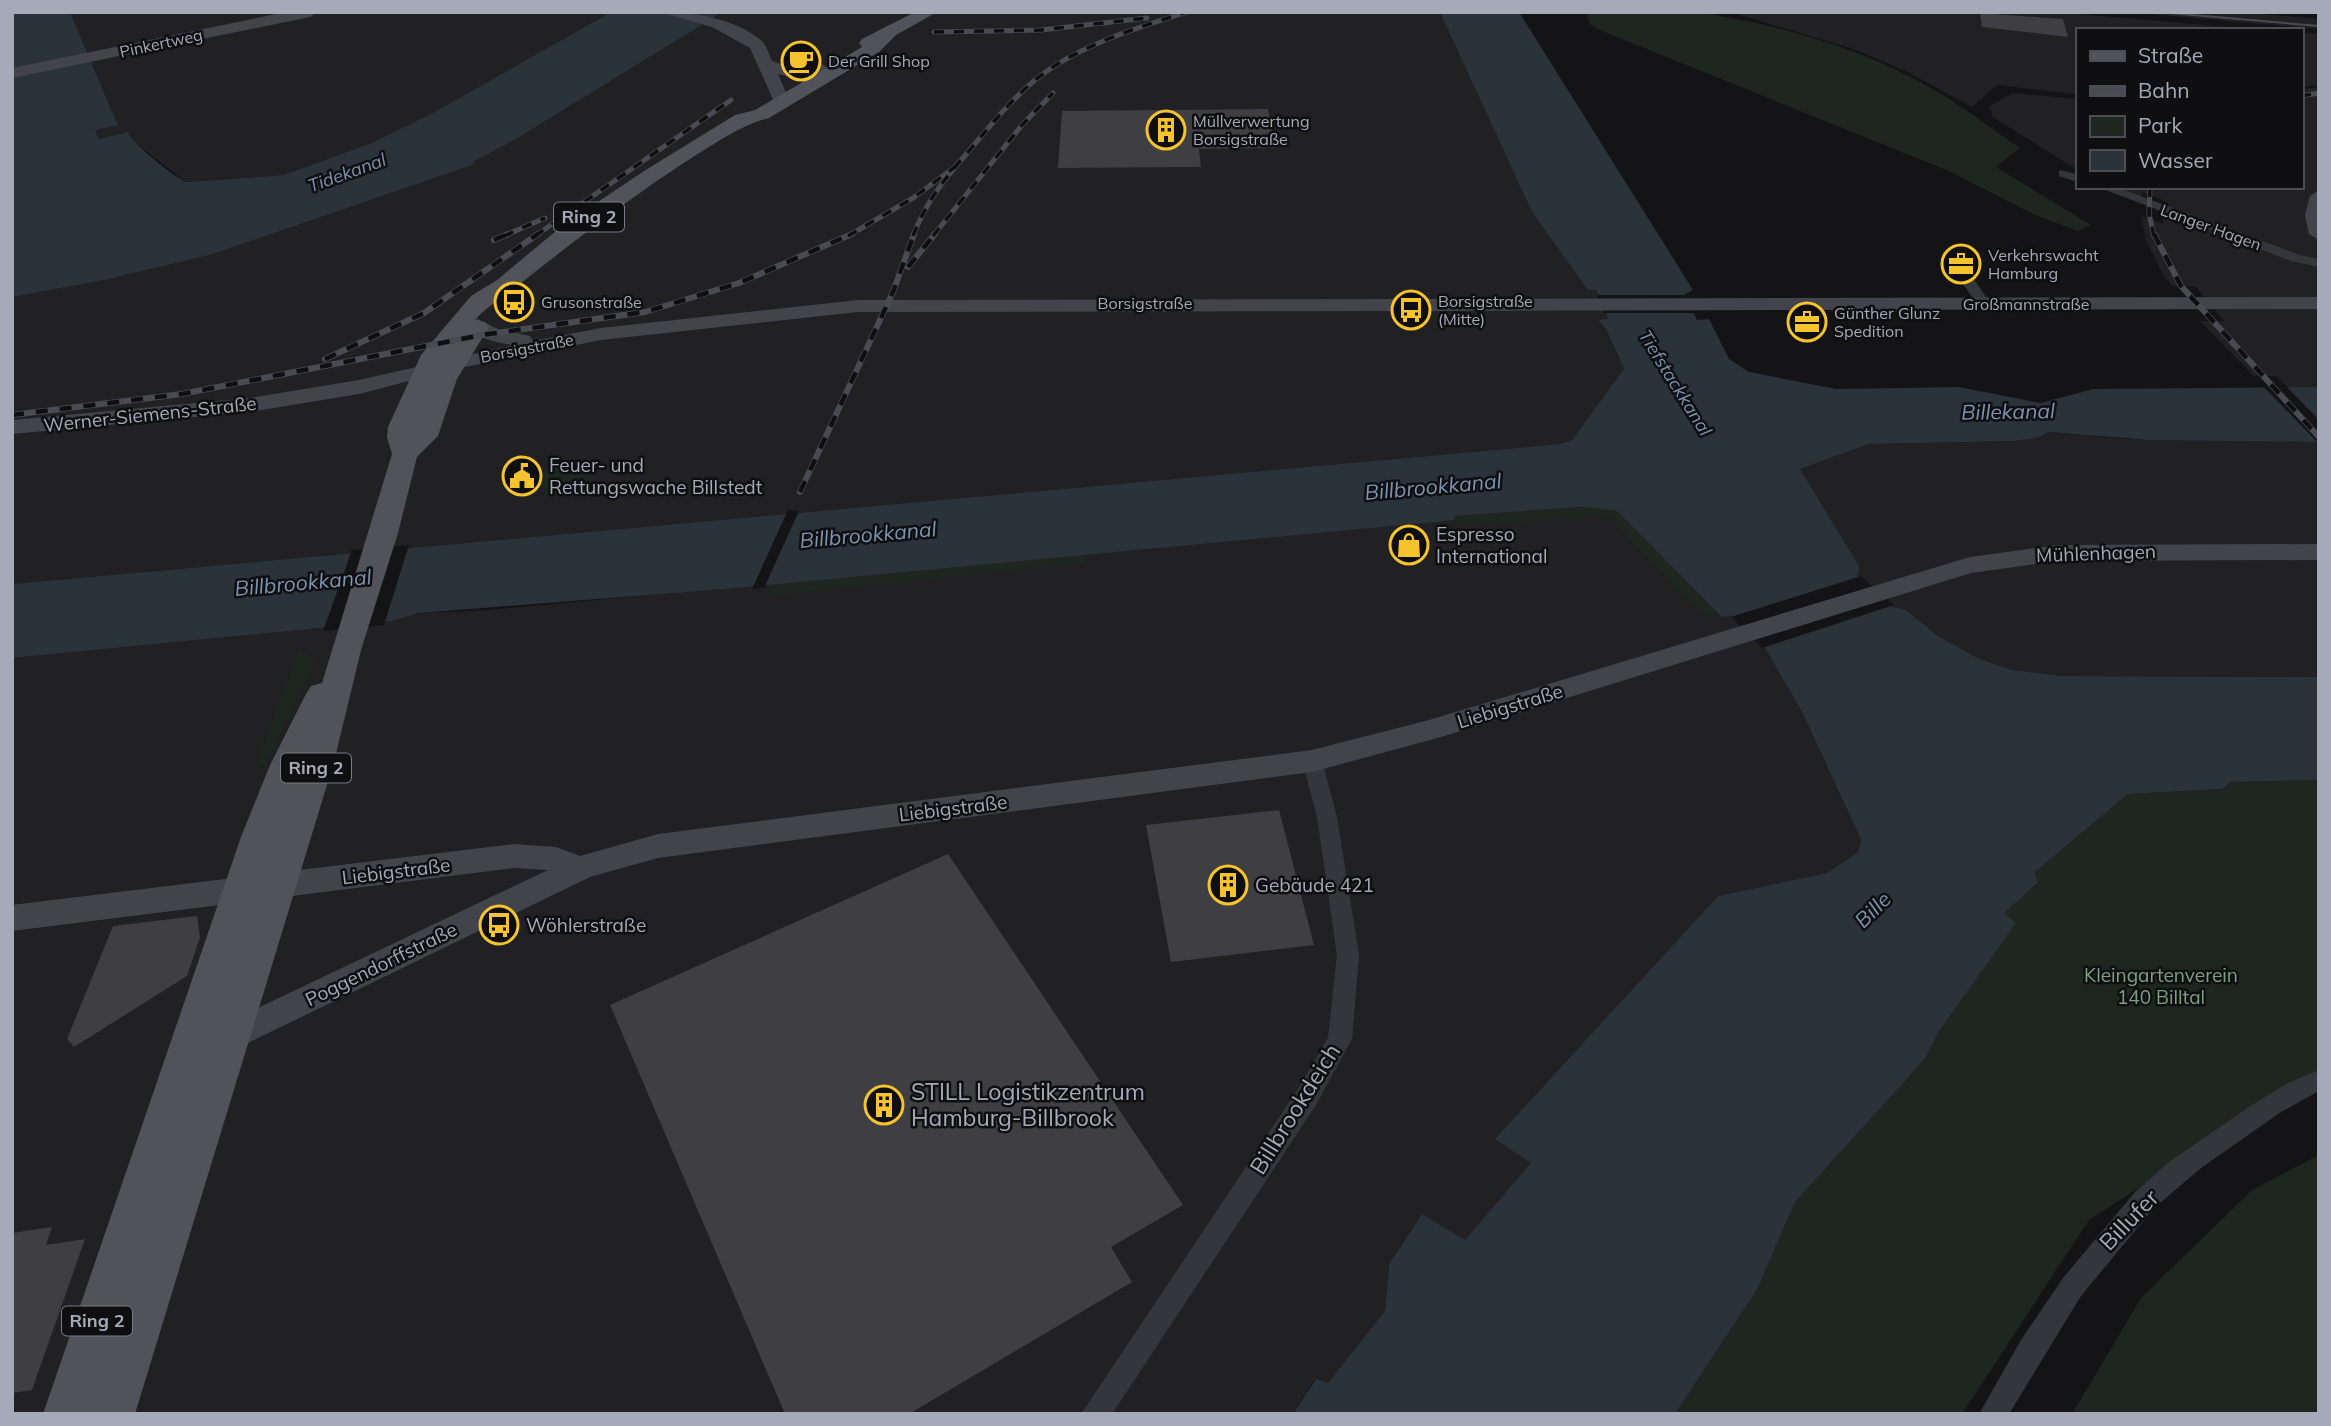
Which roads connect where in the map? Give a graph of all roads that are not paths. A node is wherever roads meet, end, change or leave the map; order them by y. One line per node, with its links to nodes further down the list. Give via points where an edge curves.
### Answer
1 (310, 12): 7 (street, Pinkertweg)
2 (667, 12): 5 (street, via 718,24 758,45)
3 (929, 12): 4 (main road, Ring 2)
4 (888, 36): 6 (main road, Ring 2); 8 (main road, Ring 2, via 873,48)
5 (764, 64): 6 (street, via 789,72); 8 (street, via 771,74)
6 (820, 68): 8 (main road, Ring 2)
7 (12, 73)
8 (768, 95): 16 (main road, Ring 2, via 762,114 742,119 570,230)
9 (2063, 173): 10 (street)
10 (2076, 178)
11 (2109, 189): 14 (street, Langer Hagen)
12 (2319, 196): 13 (street, via 2314,215)
13 (2319, 234)
14 (2319, 263)
15 (1968, 281): 19 (street)
16 (505, 285): 20 (main road, Ring 2); 23 (main road, Ring 2, via 479,301)
17 (2319, 303): 19 (street, Großmannstraße)
18 (1690, 304): 19 (street, Großmannstraße); 21 (street, Borsigstraße, via 858,306)
19 (1984, 304)
20 (478, 325): 22 (street, via 494,336); 23 (main road, Ring 2)
21 (601, 334): 22 (street, Borsigstraße); 23 (street, Borsigstraße)
22 (523, 340): 23 (street, Borsigstraße)
23 (443, 359): 24 (street, Werner-Siemens-Straße); 25 (street, Werner-Siemens-Straße); 26 (main road, Ring 2); 28 (main road, Ring 2, via 425,436)
24 (359, 387): 25 (street, Werner-Siemens-Straße); 26 (street, via 388,391)
25 (287, 398): 27 (street, Werner-Siemens-Straße, via 188,412)
26 (409, 405): 28 (main road, Ring 2, via 400,437)
27 (12, 427)
28 (405, 454): 31 (main road, Ring 2)
29 (2319, 552): 30 (street, Mühlenhagen, via 2028,555 1970,565)
30 (1879, 592): 32 (street, Liebigstraße, via 1421,733)
31 (346, 650): 34 (main road, Ring 2, via 318,762); 35 (main road, Ring 2, via 285,765)
32 (1312, 761): 33 (street, Liebigstraße, via 658,846); 42 (street, Billbrookdeich, via 1327,817 1348,955 1340,1038 1307,1097)
33 (579, 869): 34 (street, Liebigstraße, via 556,859 514,856); 37 (street, Poggendorffstraße)
34 (278, 885): 35 (street, Liebigstraße); 37 (main road, Ring 2)
35 (240, 890): 36 (street, Liebigstraße); 38 (main road, Ring 2)
36 (12, 918)
37 (229, 1038): 38 (street, Poggendorffstraße); 41 (main road, Ring 2)
38 (184, 1059): 40 (main road, Ring 2)
39 (2319, 1080): 43 (street, Billufer, via 2247,1121 2171,1176 2084,1267)
40 (66, 1414)
41 (112, 1414)
42 (1095, 1414)
43 (1993, 1414)

